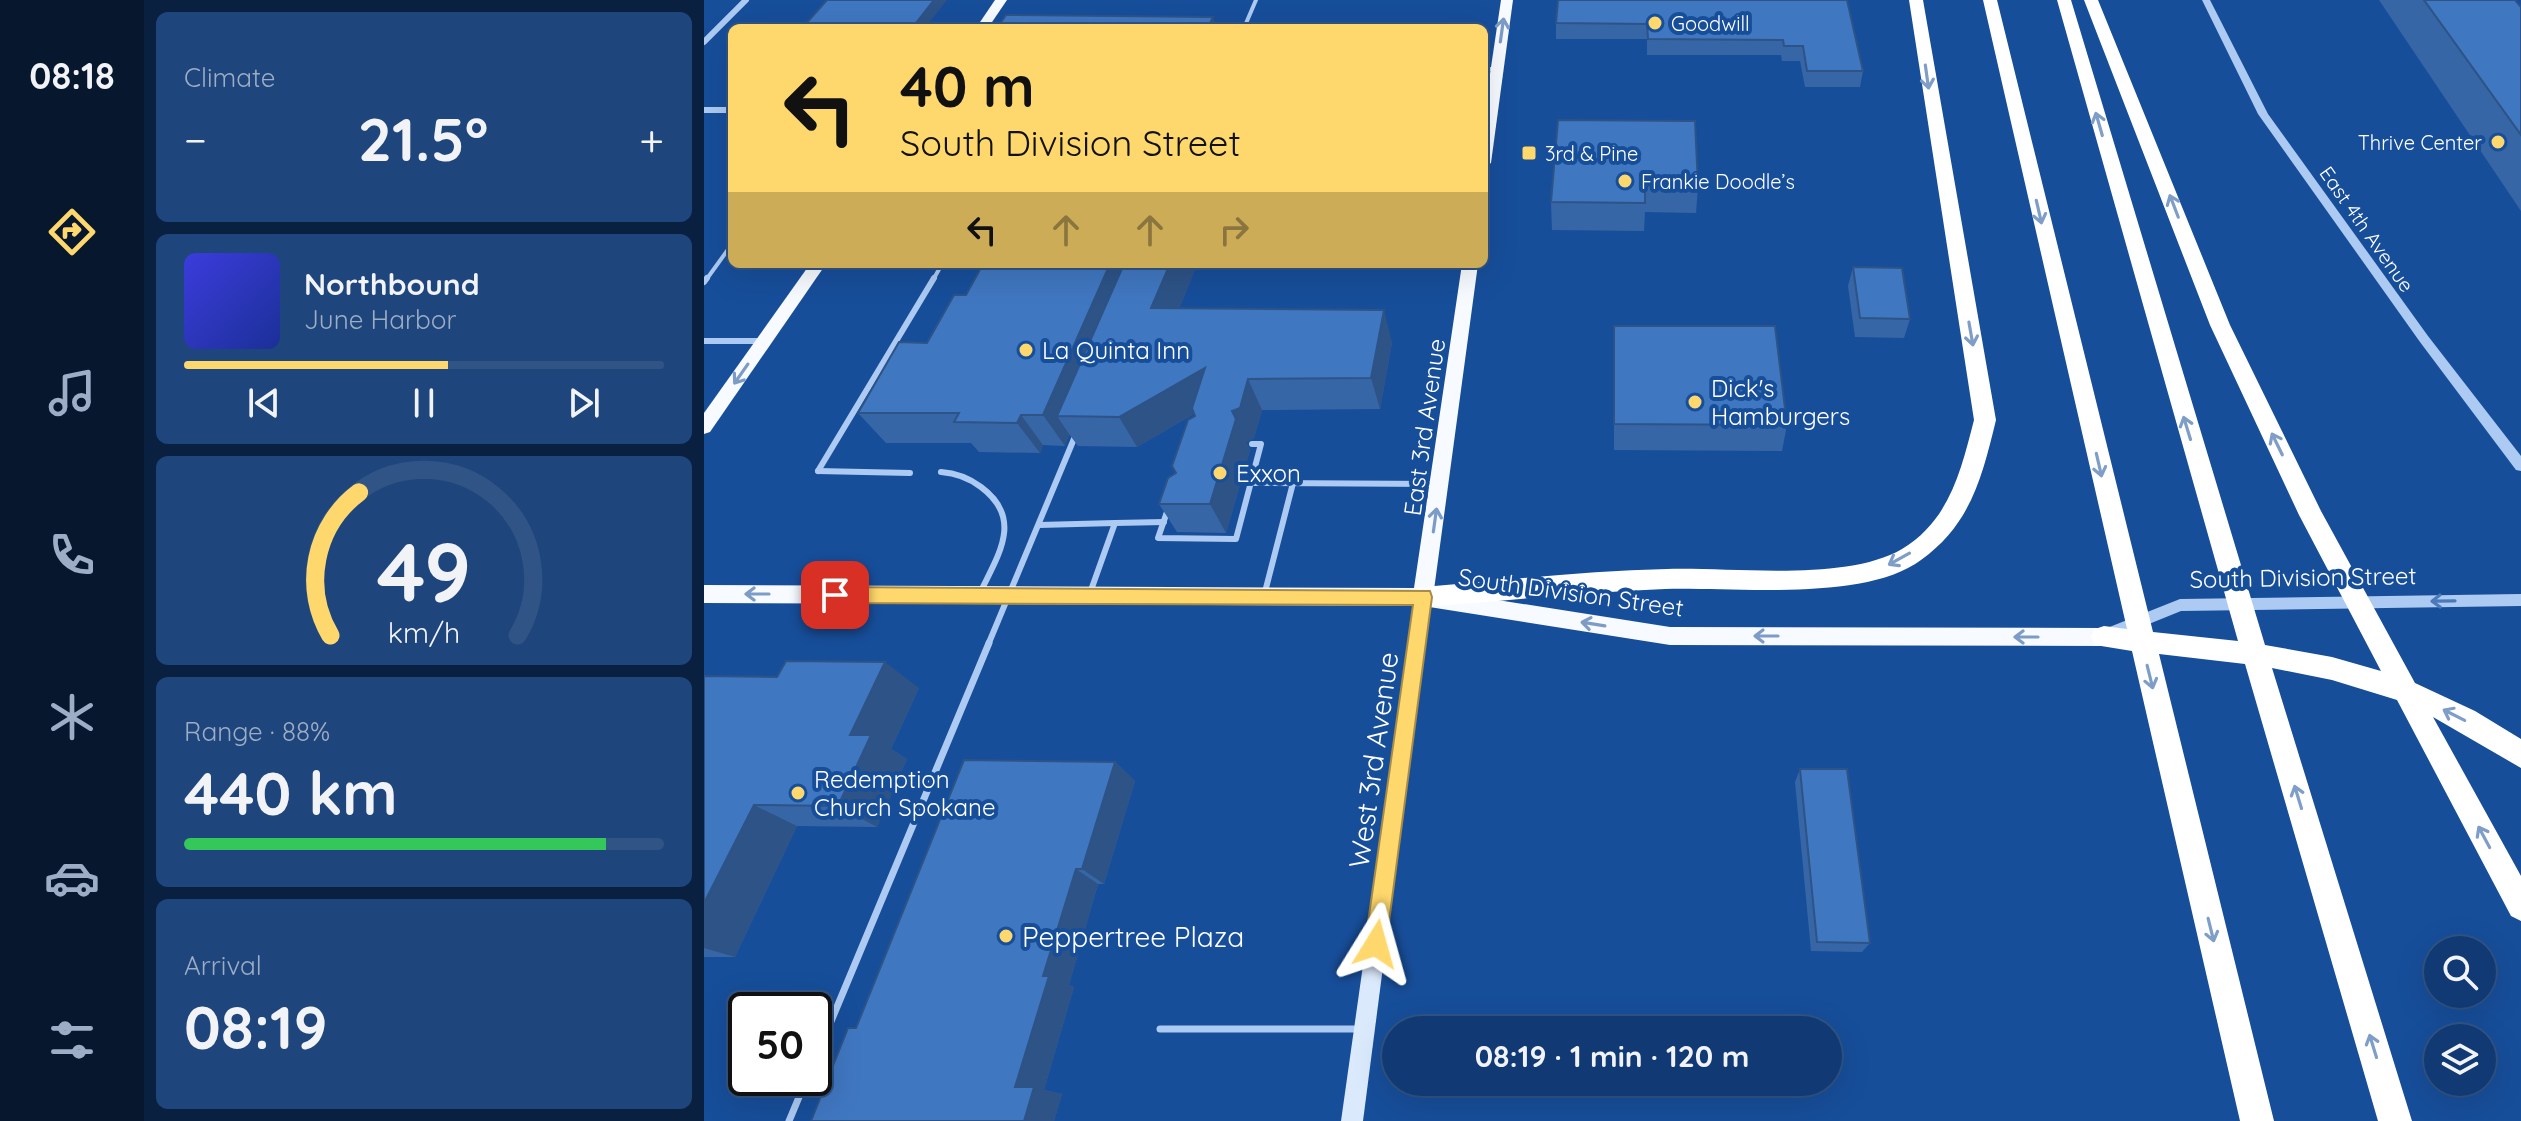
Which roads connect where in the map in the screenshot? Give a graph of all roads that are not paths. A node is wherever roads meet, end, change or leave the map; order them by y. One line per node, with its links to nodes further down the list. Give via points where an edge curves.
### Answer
1 (746, 0): 12 (street)
2 (1001, 0): 10 (main road)
3 (1256, 0): 11 (lane)
4 (1507, 0): 13 (main road, one-way to 4)
5 (1916, 0): 44 (highway, one-way to 44, via 1985,420 1966,497 1949,521 1901,560 1874,572 1830,580 1669,579)
6 (1990, 0): 55 (highway, one-way to 55)
7 (2064, 0): 56 (highway, one-way to 7)
8 (2091, 0): 48 (highway, one-way to 8, via 2311,515 2214,313)
9 (2206, 0): 27 (street, East 4th Avenue, via 2263,114)
10 (985, 24)
11 (1246, 24)
12 (704, 42)
13 (1490, 69): 14 (main road)
14 (1488, 98)
15 (704, 110): 16 (street)
16 (728, 110)
17 (728, 249): 21 (lane)
18 (815, 268): 22 (main road)
19 (940, 268): 29 (lane, via 818,471)
20 (1469, 268): 32 (main road, East 3rd Avenue)
21 (704, 282)
22 (765, 340): 23 (lane); 25 (main road, one-way to 25)
23 (704, 341)
24 (1081, 423): 38 (lane)
25 (704, 427)
26 (1252, 444): 30 (lane, via 1261,444)
27 (2521, 466)
28 (941, 472): 40 (lane, via 974,482 999,502 1007,519 1006,534)
29 (910, 473)
30 (1251, 483): 31 (lane); 35 (lane)
31 (1293, 483): 32 (lane); 43 (lane)
32 (1440, 484): 44 (main road, East 3rd Avenue, one-way to 32)
33 (1171, 500): 36 (lane)
34 (1235, 501): 35 (lane)
35 (1246, 501): 36 (lane, via 1236,539 1158,538)
36 (1164, 522): 37 (lane)
37 (1115, 523): 38 (lane); 42 (lane)
38 (1039, 525): 41 (lane)
39 (704, 594): 40 (main road, South Division Street, one-way to 39)
40 (979, 596): 41 (main road, South Division Street)
41 (1008, 596): 42 (main road, South Division Street); 49 (lane)
42 (1088, 597): 43 (main road, South Division Street)
43 (1264, 597): 44 (main road, South Division Street)
44 (1423, 597): 46 (main road, South Division Street, one-way to 44, via 1670,636); 51 (main road, West 3rd Avenue)
45 (2521, 600): 46 (street, South Division Street, one-way to 46, via 2180,605)
46 (2104, 637): 47 (highway, one-way to 46, via 2494,735 2363,676 2273,658)
47 (2521, 755)
48 (2521, 906)
49 (832, 1019)
50 (1160, 1029): 51 (lane)
51 (1365, 1029): 54 (main road, West 3rd Avenue)
52 (799, 1096): 53 (lane)
53 (789, 1121)
54 (1352, 1121)
55 (2257, 1121)
56 (2395, 1121)

